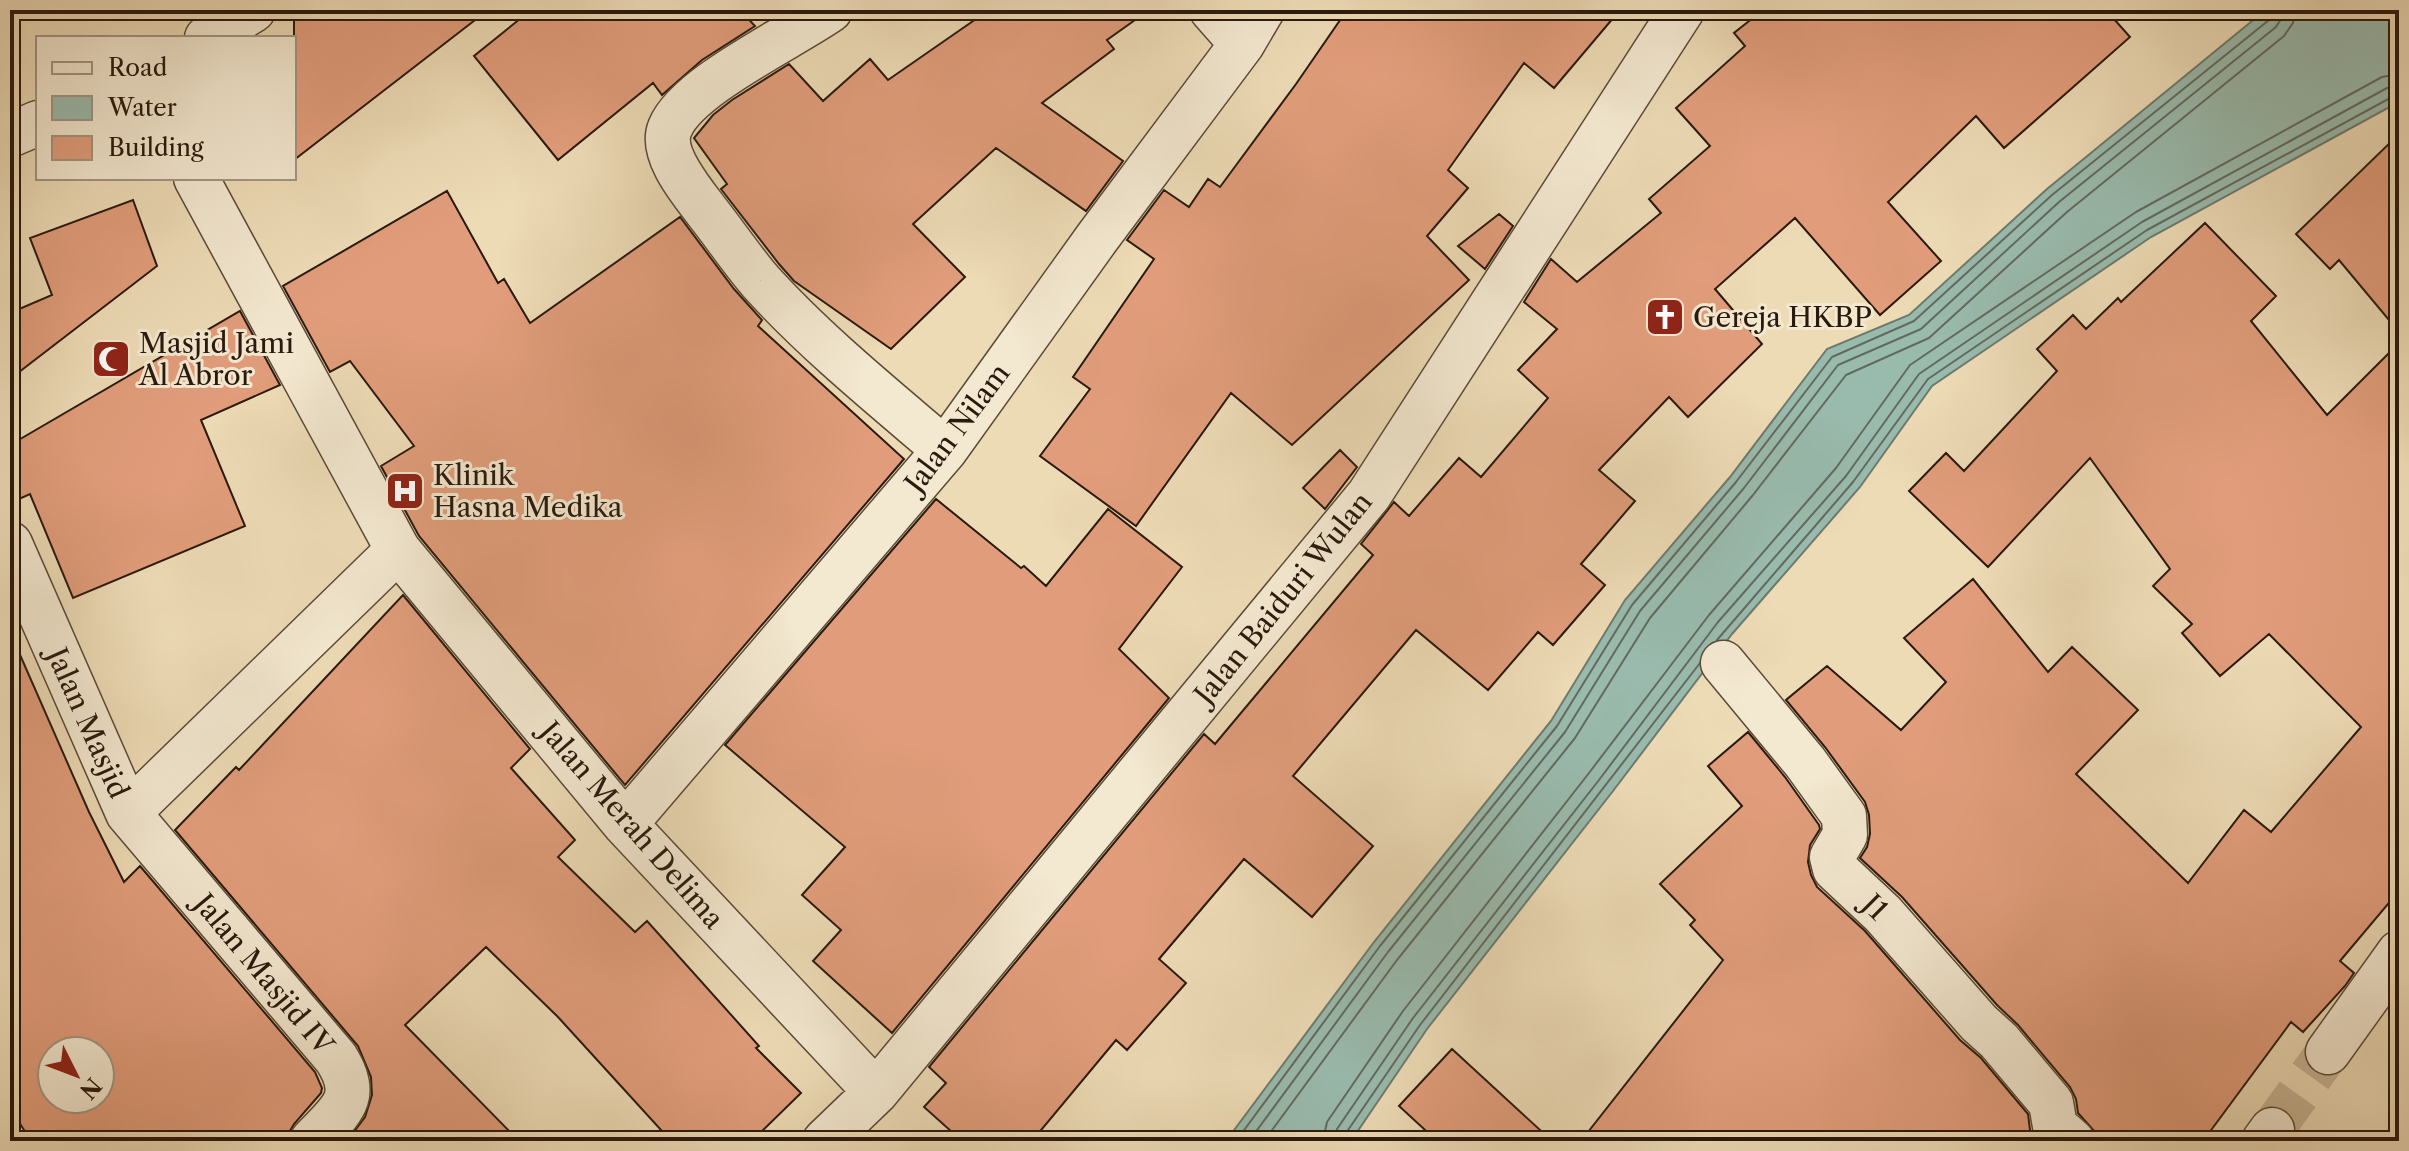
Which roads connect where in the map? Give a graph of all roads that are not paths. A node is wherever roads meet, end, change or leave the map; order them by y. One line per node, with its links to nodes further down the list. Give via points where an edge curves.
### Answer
1 (253, 10): 6 (street)
2 (830, 10): 10 (street, via 698,92 668,130 671,157 760,281 845,365)
3 (1212, 10): 5 (street)
4 (1683, 11): 18 (street, Jalan Baiduri Wulan, via 1369,495)
5 (1252, 27): 10 (street, Jalan Nilam)
6 (210, 36)
7 (36, 124): 8 (street)
8 (10, 135)
9 (197, 180): 12 (street, Jalan Merah Delima)
10 (945, 450): 15 (street, Jalan Nilam)
11 (10, 544): 14 (street, Jalan Masjid)
12 (398, 550): 14 (street); 15 (street, Jalan Merah Delima)
13 (1723, 663): 21 (street, J1, via 1844,816 1845,835 1832,857 1835,869 1999,1041 2051,1103 2055,1126)
14 (128, 813): 19 (street, Jalan Masjid IV, via 345,1072 345,1103)
15 (625, 824): 18 (street, Jalan Merah Delima)
16 (2399, 953): 17 (street)
17 (2328, 1052)
18 (876, 1092): 20 (street, Jalan Baiduri Wulan)
19 (312, 1141)
20 (825, 1141)
21 (2072, 1141)

